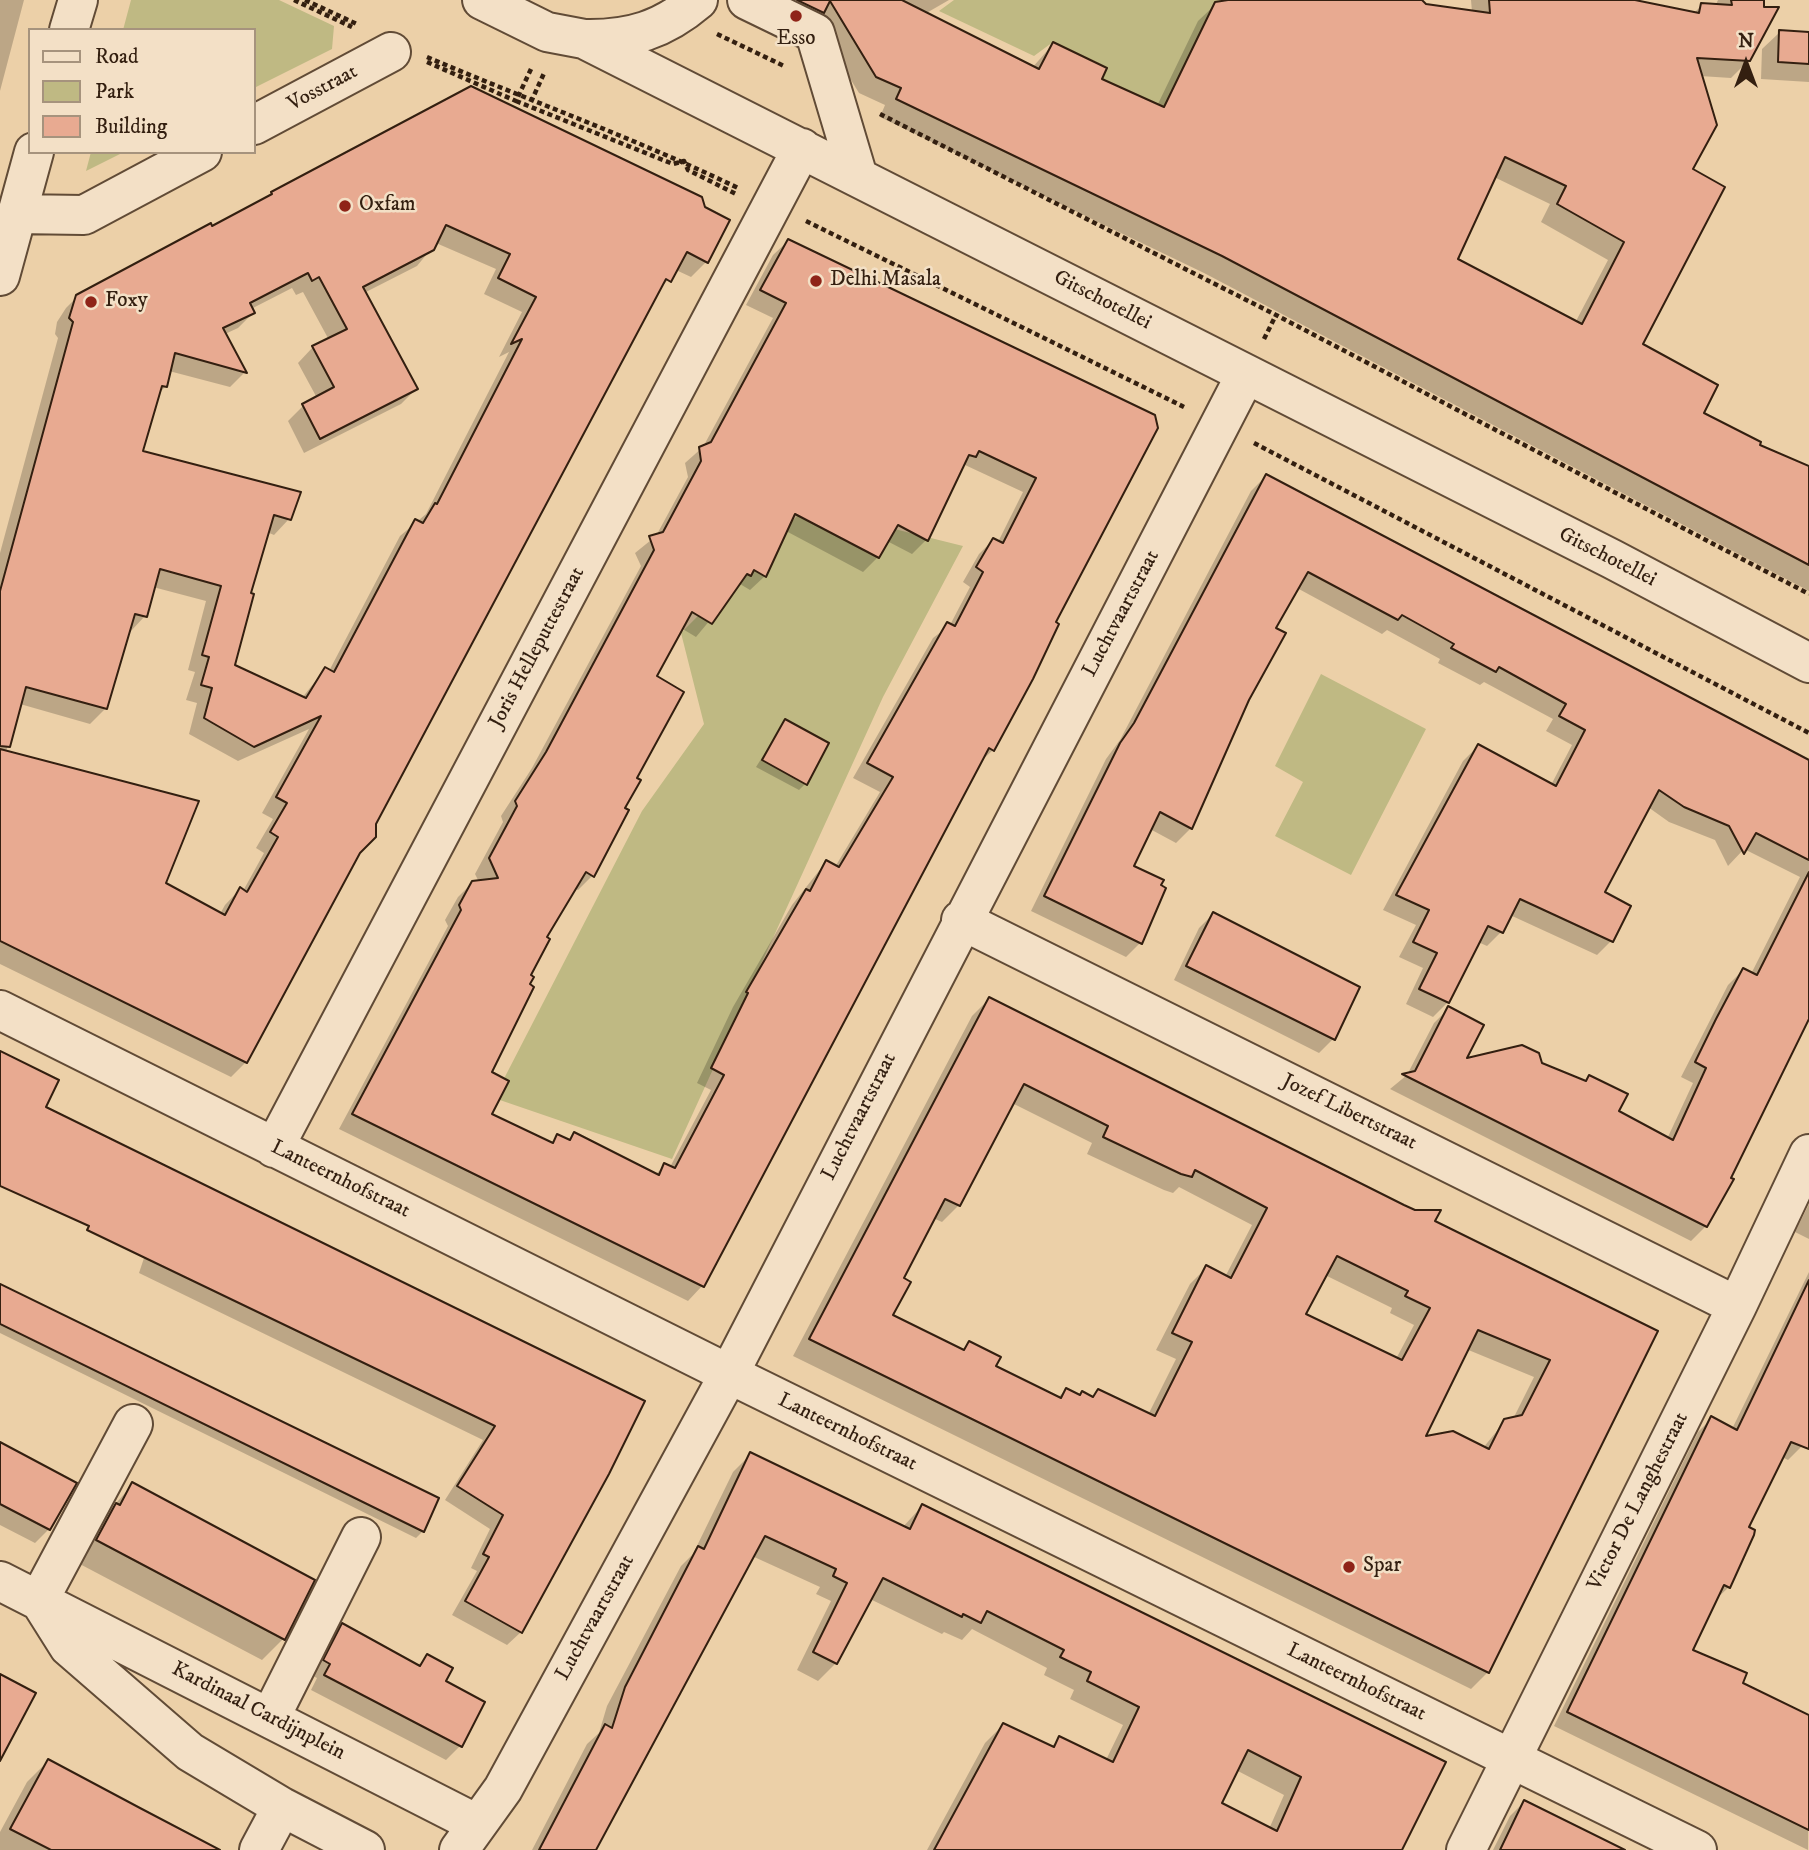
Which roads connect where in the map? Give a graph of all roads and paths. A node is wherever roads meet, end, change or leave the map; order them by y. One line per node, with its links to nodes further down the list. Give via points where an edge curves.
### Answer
1 (78, 0): 7 (street)
2 (294, 0): 3 (path, via 359,28)
3 (305, 0)
4 (482, 0): 8 (street, Gitschotellei, via 547,32)
5 (747, 0): 11 (street, via 814,33)
6 (689, 8): 8 (street, via 648,33); 11 (path)
7 (70, 28)
8 (584, 39): 14 (street, Gitschotellei)
9 (409, 54): 12 (path); 13 (street, Vosstraat)
10 (531, 69): 12 (path)
11 (832, 90): 18 (street); 24 (path, via 1276,315)
12 (517, 98): 17 (path); 17 (path, via 673,164)
13 (256, 124)
14 (802, 148): 18 (street, Gitschotellei); 19 (street, Joris Helleputtestraat)
15 (33, 154): 20 (street)
16 (198, 154): 20 (street, via 84,215)
17 (684, 161): 19 (path)
18 (858, 177): 22 (street, Gitschotellei)
19 (771, 207): 23 (path); 29 (street, Joris Helleputtestraat)
20 (16, 214): 21 (street)
21 (0, 276)
22 (1246, 374): 23 (street, Luchtvaartstraat); 25 (street, Gitschotellei)
23 (1221, 426): 26 (path); 27 (street, Luchtvaartstraat)
24 (1809, 594)
25 (1809, 663)
26 (1809, 733)
27 (961, 920): 31 (street, Jozef Libertstraat); 32 (street, Luchtvaartstraat)
28 (0, 1010): 29 (street, Lanteernhofstraat)
29 (274, 1148): 32 (street, Lanteernhofstraat)
30 (1809, 1154): 31 (street, Victor De Langhestraat)
31 (1737, 1306): 38 (street, Victor De Langhestraat)
32 (729, 1374): 38 (street, Lanteernhofstraat); 40 (street, Luchtvaartstraat, via 503,1789)
33 (134, 1424): 36 (street)
34 (360, 1537): 37 (street)
35 (0, 1581): 36 (street, Kardinaal Cardijnplein)
36 (39, 1600): 37 (street, Kardinaal Cardijnplein); 39 (street, via 69,1647 190,1752)
37 (270, 1718): 40 (street, Kardinaal Cardijnplein)
38 (1511, 1759): 43 (street, Victor De Langhestraat); 44 (street, Lanteernhofstraat)
39 (282, 1807): 41 (street); 42 (street)
40 (468, 1837)
41 (259, 1850)
42 (365, 1850)
43 (1466, 1850)
44 (1697, 1850)

